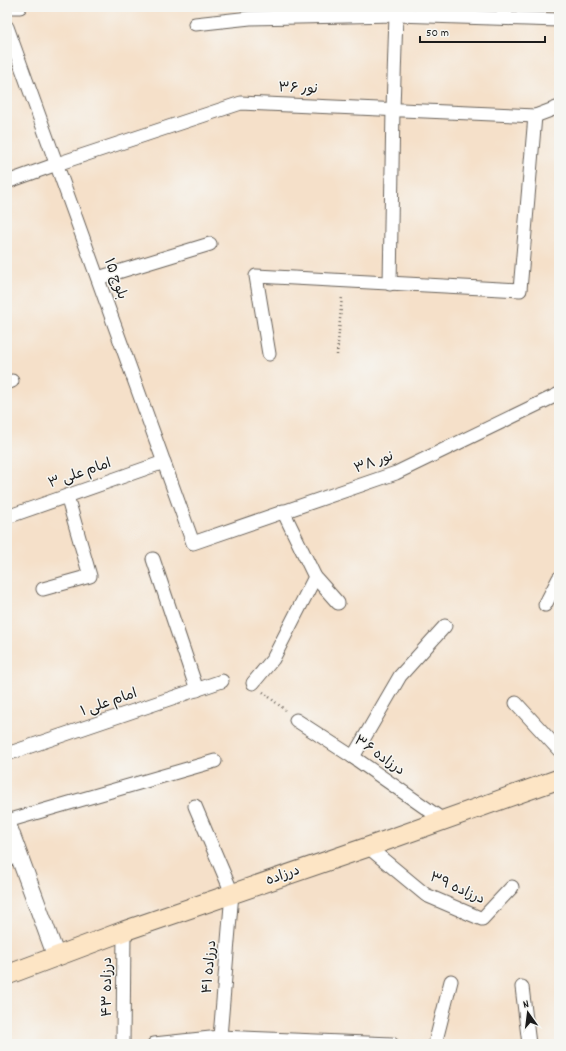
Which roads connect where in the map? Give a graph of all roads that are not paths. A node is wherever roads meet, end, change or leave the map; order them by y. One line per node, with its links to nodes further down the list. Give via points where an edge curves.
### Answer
1 (7, 7): 2 (street)
2 (20, 7)
3 (250, 12): 4 (street); 6 (street)
4 (396, 15): 5 (street); 9 (street)
5 (559, 20)
6 (196, 24)
7 (7, 26): 11 (street, بلوچ ۱۵)
8 (559, 107): 10 (street, نور ۳۶)
9 (393, 109): 10 (street, نور ۳۶); 11 (street, نور ۳۶, via 241,103); 15 (street)
10 (535, 116): 15 (street, via 520,290)
11 (57, 164): 12 (street, نور ۳۶); 14 (street, بلوچ ۱۵)
12 (7, 182)
13 (210, 244): 14 (street)
14 (98, 278): 18 (street, بلوچ ۱۵)
15 (390, 284): 16 (street, via 256,276)
16 (269, 354)
17 (559, 394): 20 (street, نور ۳۸, via 396,473)
18 (164, 462): 19 (street, امام علی ۳); 22 (street, بلوچ ۱۵)
19 (67, 496): 21 (street, امام علی ۳); 26 (street, via 90,576)
20 (283, 512): 22 (street, نور ۳۸); 24 (street)
21 (7, 517)
22 (192, 542)
23 (153, 559): 32 (street)
24 (315, 577): 27 (street); 31 (street, via 273,659)
25 (559, 578): 28 (street)
26 (43, 589)
27 (338, 603)
28 (545, 605)
29 (445, 626): 37 (street, via 400,676)
30 (222, 681): 32 (street, امام علی ۱)
31 (253, 683)
32 (197, 690): 36 (street, امام علی ۱)
33 (516, 703): 35 (street)
34 (296, 720): 37 (street, درزاده ۳۶)
35 (559, 750)
36 (7, 754)
37 (353, 757): 41 (street, درزاده ۳۶)
38 (216, 761): 42 (street)
39 (559, 779): 41 (main road, درزاده)
40 (195, 806): 46 (street)
41 (443, 820): 43 (main road, درزاده)
42 (7, 822): 44 (street)
43 (368, 847): 45 (street, درزاده ۳۹, via 426,895 482,919); 46 (main road, درزاده)
44 (13, 857): 48 (street)
45 (512, 887)
46 (232, 894): 47 (main road, درزاده); 52 (street, درزاده ۴۱)
47 (124, 931): 48 (main road, درزاده); 53 (street, درزاده ۴۳)
48 (56, 956): 49 (main road, درزاده)
49 (7, 975)
50 (451, 981): 56 (street)
51 (522, 987): 57 (street)
52 (219, 1040): 54 (street); 55 (street)
53 (123, 1044)
54 (154, 1044)
55 (392, 1044)
56 (435, 1044)
57 (529, 1044)

